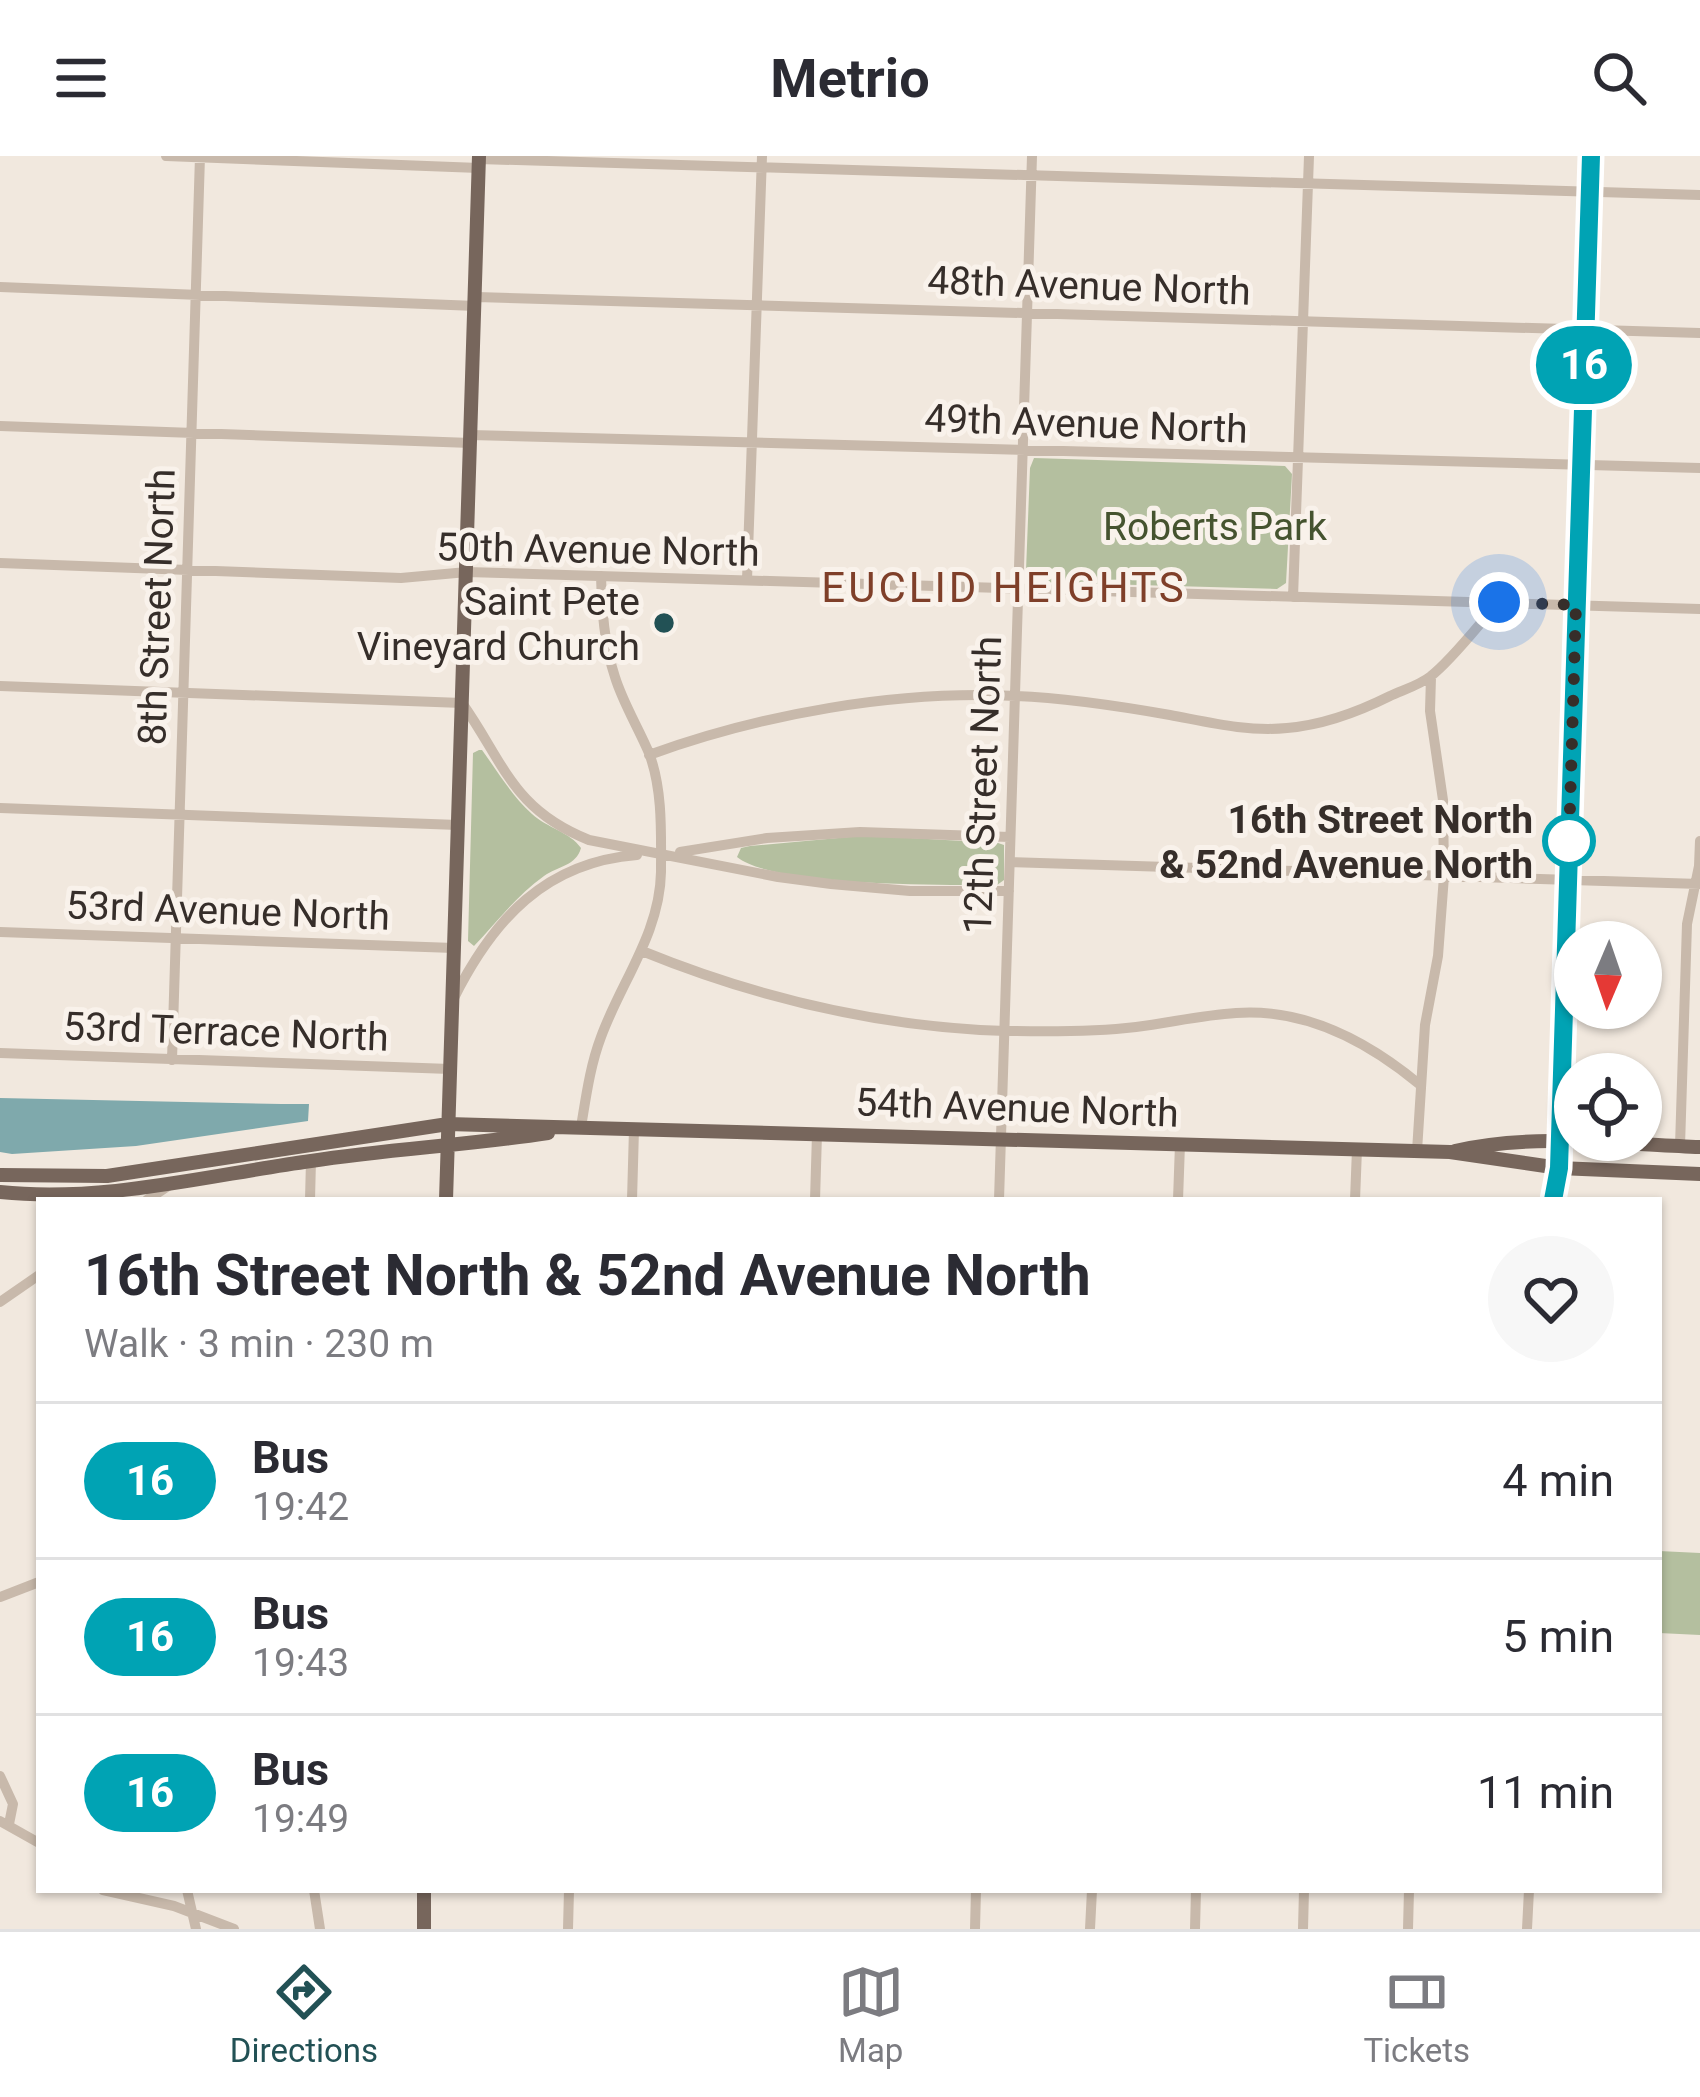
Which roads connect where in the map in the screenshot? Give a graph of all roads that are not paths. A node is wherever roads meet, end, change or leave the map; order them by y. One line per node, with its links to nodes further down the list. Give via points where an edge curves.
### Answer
1 (166, 156): 5 (street)
2 (1032, 156): 8 (street, 12th Street North)
3 (1309, 156): 9 (street)
4 (1591, 156): 10 (street)
5 (200, 157): 6 (street); 13 (street, 8th Street North)
6 (479, 161): 7 (street); 14 (main road)
7 (762, 162): 8 (street); 15 (street)
8 (1031, 177): 9 (street); 16 (street, 12th Street North)
9 (1308, 184): 10 (street); 17 (street)
10 (1590, 191): 11 (street); 18 (street)
11 (1700, 195)
12 (0, 287): 13 (street, 48th Avenue North)
13 (196, 294): 14 (street, 48th Avenue North); 21 (street, 8th Street North)
14 (477, 301): 15 (street, 48th Avenue North); 22 (main road)
15 (755, 305): 16 (street, 48th Avenue North); 23 (street)
16 (1028, 314): 17 (street, 48th Avenue North); 24 (street, 12th Street North)
17 (1304, 321): 18 (street, 48th Avenue North); 25 (street)
18 (1585, 329): 19 (street, 48th Avenue North); 26 (street)
19 (1700, 332)
20 (0, 426): 21 (street, 49th Avenue North)
21 (191, 433): 22 (street, 49th Avenue North); 29 (street, 8th Street North)
22 (471, 439): 23 (street, 49th Avenue North); 30 (main road)
23 (752, 442): 24 (street, 49th Avenue North); 32 (street)
24 (1024, 451): 25 (street, 49th Avenue North); 33 (street, 12th Street North)
25 (1299, 459): 26 (street, 49th Avenue North); 34 (street)
26 (1581, 464): 27 (street, 49th Avenue North); 36 (street)
27 (1700, 468)
28 (0, 563): 29 (street, 50th Avenue North)
29 (186, 570): 30 (street, 50th Avenue North, via 401,578); 40 (street, 8th Street North)
30 (466, 572): 31 (street, 50th Avenue North); 42 (main road)
31 (601, 576): 32 (street, 50th Avenue North); 43 (street, via 615,678)
32 (747, 580): 33 (street, 50th Avenue North)
33 (1019, 590): 34 (street, 50th Avenue North); 41 (street, 12th Street North)
34 (1293, 597): 35 (street, 50th Avenue North)
35 (1499, 602): 36 (street, 50th Avenue North); 38 (street)
36 (1576, 605): 37 (street, 50th Avenue North); 52 (street)
37 (1700, 609)
38 (1431, 677): 41 (street, via 1337,718 1265,730); 51 (street)
39 (0, 686): 40 (street)
40 (183, 693): 42 (street); 45 (street, 8th Street North)
41 (1016, 696): 43 (street, via 842,708); 47 (street, 12th Street North)
42 (462, 703): 46 (main road); 49 (street, via 502,771 545,816 589,840)
43 (650, 755): 49 (street)
44 (0, 808): 45 (street)
45 (179, 815): 46 (street); 56 (street, 8th Street North)
46 (458, 825): 57 (main road)
47 (1010, 837): 49 (street, via 832,833); 50 (street, 12th Street North)
48 (1700, 842): 53 (street)
49 (661, 853): 54 (street, via 868,888); 58 (street); 59 (street, via 592,862 529,896 490,935)
50 (1010, 862): 51 (street); 54 (street, 12th Street North)
51 (1444, 876): 52 (street); 65 (street)
52 (1568, 880): 53 (street); 62 (street)
53 (1698, 884): 75 (street, via 1688,924)
54 (1009, 890): 60 (street, 12th Street North)
55 (0, 932): 56 (street, 53rd Avenue North)
56 (176, 939): 57 (street, 53rd Avenue North); 63 (street, 8th Street North)
57 (454, 948): 59 (main road)
58 (642, 951): 60 (street, via 822,1008); 67 (street, via 599,1040)
59 (452, 1001): 64 (main road)
60 (1004, 1031): 65 (street, via 1285,1015 1356,1041); 70 (street, 12th Street North)
61 (0, 1053): 63 (street, 53rd Terrace North)
62 (1562, 1053)
63 (172, 1060): 64 (street, 53rd Terrace North)
64 (450, 1070): 66 (main road)
65 (1419, 1084): 78 (street)
66 (448, 1124): 67 (main road, 54th Avenue North); 71 (main road); 86 (main road, 54th Avenue North)
67 (581, 1127): 68 (main road, 54th Avenue North); 71 (main road, 54th Avenue North)
68 (634, 1129): 69 (main road, 54th Avenue North); 91 (street)
69 (817, 1134): 70 (main road, 54th Avenue North); 92 (street)
70 (1001, 1138): 73 (main road, 54th Avenue North); 93 (street, 12th Street North)
71 (448, 1143): 80 (main road, 54th Avenue North); 90 (main road)
72 (1554, 1143): 79 (main road, 54th Avenue North)
73 (1180, 1144): 77 (main road, 54th Avenue North); 94 (street)
74 (1662, 1146): 75 (main road, 54th Avenue North)
75 (1680, 1146): 76 (main road, 54th Avenue North)
76 (1700, 1147)
77 (1357, 1149): 78 (main road, 54th Avenue North); 95 (street)
78 (1417, 1151): 79 (main road, 54th Avenue North)
79 (1450, 1152): 82 (main road, 54th Avenue North)
80 (311, 1160): 85 (main road, 54th Avenue North); 89 (street)
81 (1559, 1161): 82 (street)
82 (1559, 1168): 83 (main road, 54th Avenue North); 96 (street)
83 (1700, 1174)
84 (0, 1175): 86 (main road, 54th Avenue North)
85 (173, 1183): 86 (main road, 54th Avenue North); 88 (street)
86 (108, 1189): 87 (main road, 54th Avenue North)
87 (0, 1192)
88 (152, 1197)
89 (310, 1197)
90 (446, 1197)
91 (632, 1197)
92 (815, 1197)
93 (999, 1197)
94 (1178, 1197)
95 (1355, 1197)
96 (1554, 1197)
97 (36, 1277): 98 (street)
98 (0, 1302)
99 (36, 1583): 100 (street)
100 (0, 1598)
101 (0, 1776): 102 (street, via 13,1804)
102 (5, 1822): 103 (street)
103 (36, 1841)
104 (118, 1893): 115 (street)
105 (188, 1893): 115 (street)
106 (314, 1893): 118 (street)
107 (424, 1893): 119 (main road)
108 (569, 1893): 120 (street)
109 (976, 1893): 121 (street)
110 (1091, 1893): 122 (street)
111 (1196, 1893): 123 (street)
112 (1304, 1893): 124 (street)
113 (1409, 1893): 125 (street)
114 (1529, 1893): 126 (street)
115 (194, 1915): 116 (street); 117 (street)
116 (196, 1929)
117 (234, 1929)
118 (320, 1929)
119 (424, 1929)
120 (568, 1929)
121 (975, 1929)
122 (1090, 1929)
123 (1195, 1929)
124 (1303, 1929)
125 (1408, 1929)
126 (1527, 1929)

